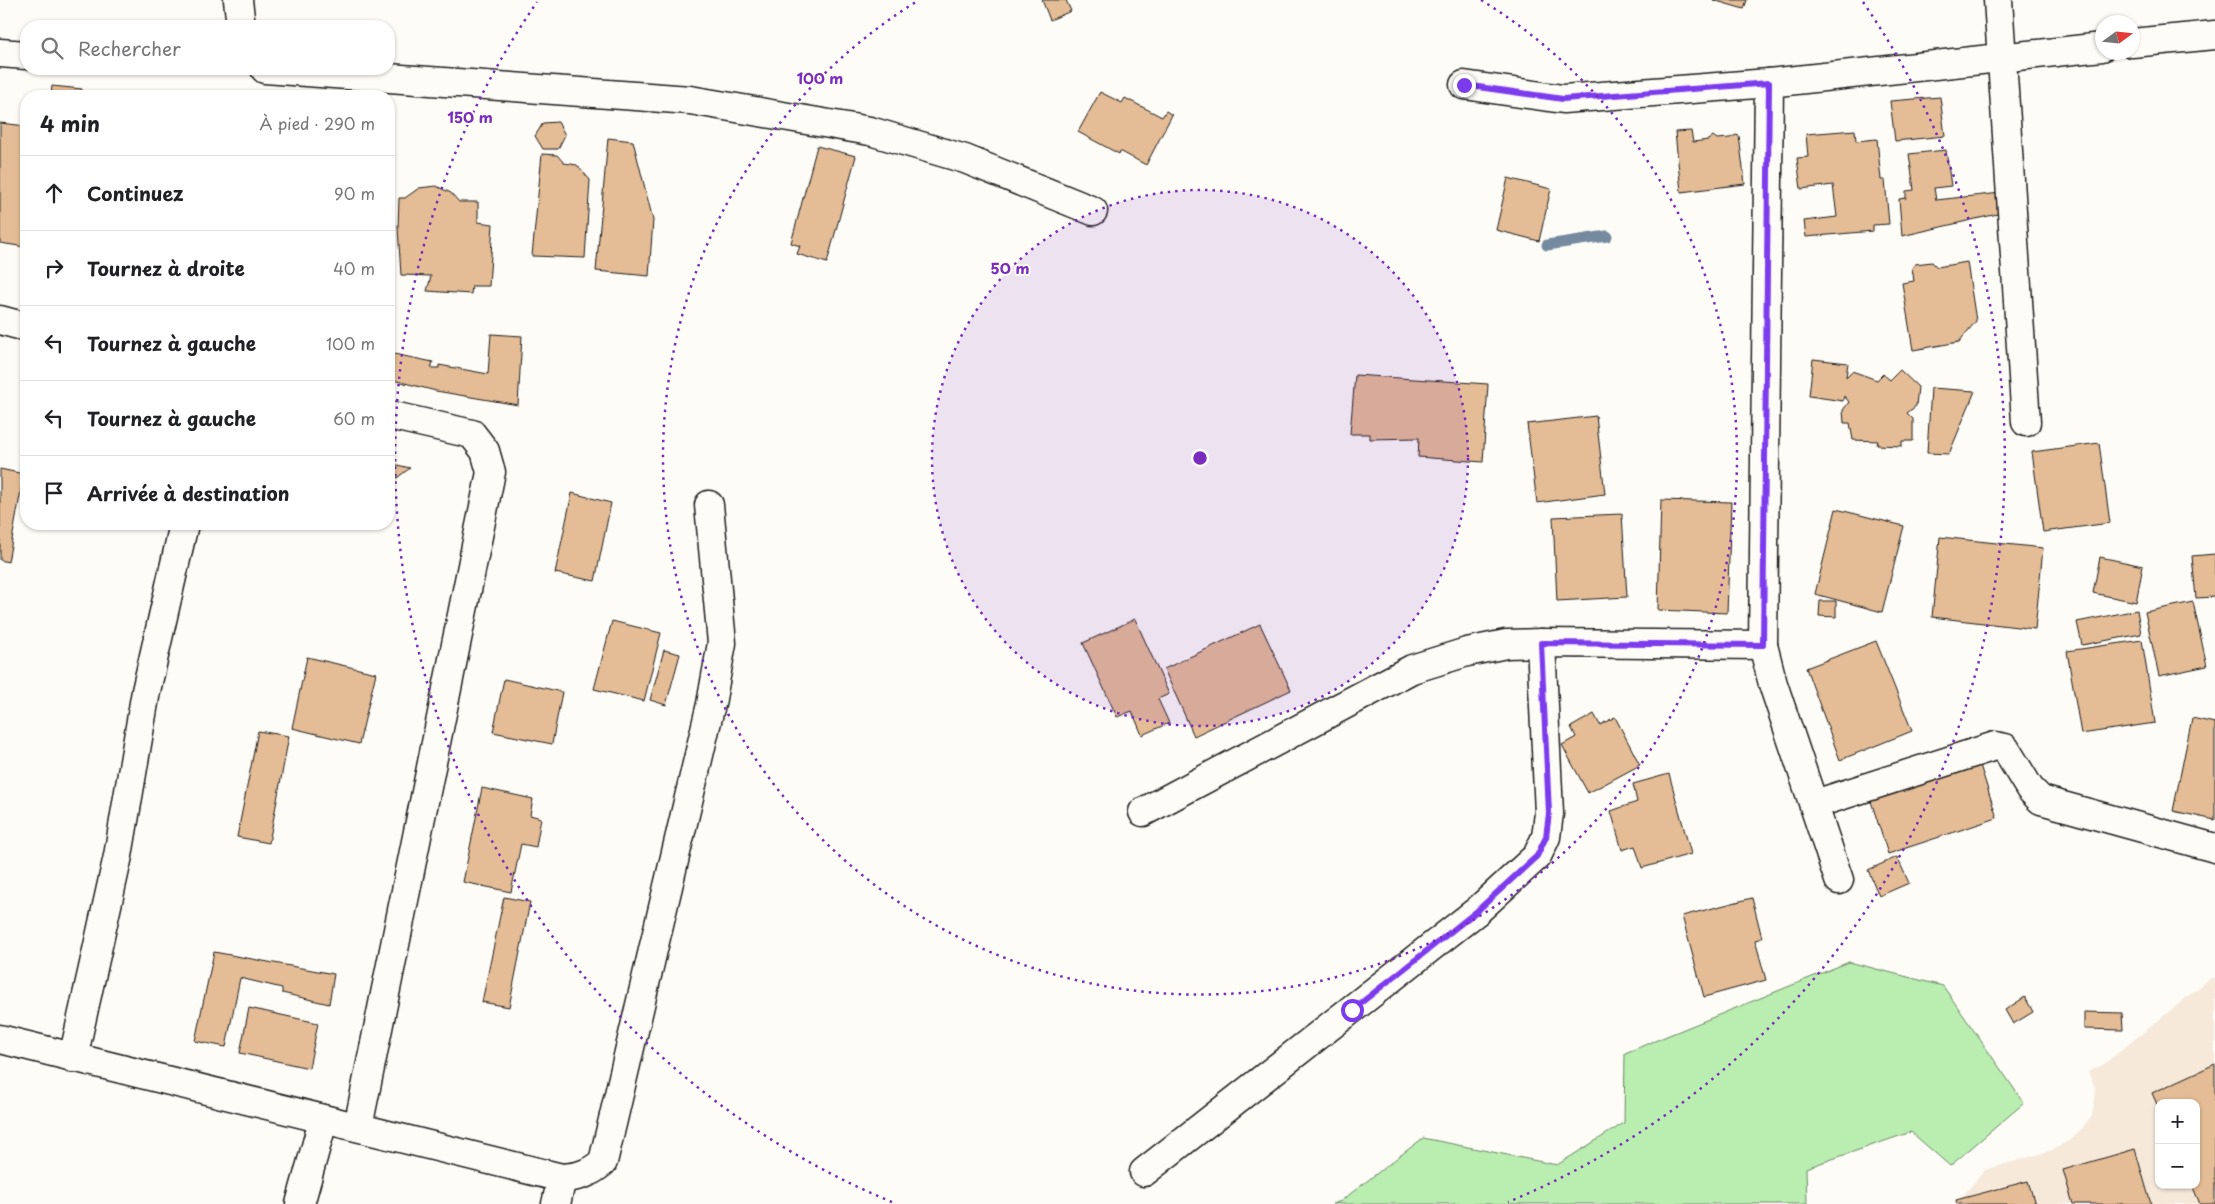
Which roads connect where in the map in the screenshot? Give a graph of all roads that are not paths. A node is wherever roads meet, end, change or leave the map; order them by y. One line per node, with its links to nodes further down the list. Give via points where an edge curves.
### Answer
1 (238, 0): 3 (street)
2 (1998, 0): 9 (street)
3 (240, 20)
4 (2215, 34): 5 (street)
5 (2140, 42)
6 (2095, 47): 9 (street)
7 (0, 54): 8 (street)
8 (20, 55)
9 (2002, 58): 11 (street); 17 (street)
10 (347, 75): 13 (street, via 690,100 870,131 965,159)
11 (1769, 83): 12 (street, via 1563,99); 21 (street)
12 (1464, 85)
13 (1093, 211)
14 (0, 320): 15 (street)
15 (20, 325)
16 (395, 415): 29 (street, via 472,434 485,451 491,472)
17 (2026, 422)
18 (709, 505): 31 (street, via 722,643 711,704 603,1162 580,1177)
19 (183, 530): 27 (street, via 146,691 118,856)
20 (1541, 643): 21 (street); 23 (street, via 1506,644 1412,669); 30 (street, via 1549,813 1546,837 1537,856 1477,911)
21 (1763, 645): 22 (street, via 1773,684)
22 (1815, 804): 24 (street, via 1996,746 2005,748 2030,789 2041,800); 25 (street)
23 (1143, 812)
24 (2215, 848)
25 (1839, 880)
26 (0, 1039): 27 (street)
27 (73, 1058): 28 (street)
28 (323, 1120): 29 (street); 32 (street)
29 (358, 1127): 31 (street)
30 (1144, 1172)
31 (562, 1178): 33 (street)
32 (300, 1204)
33 (556, 1204)

